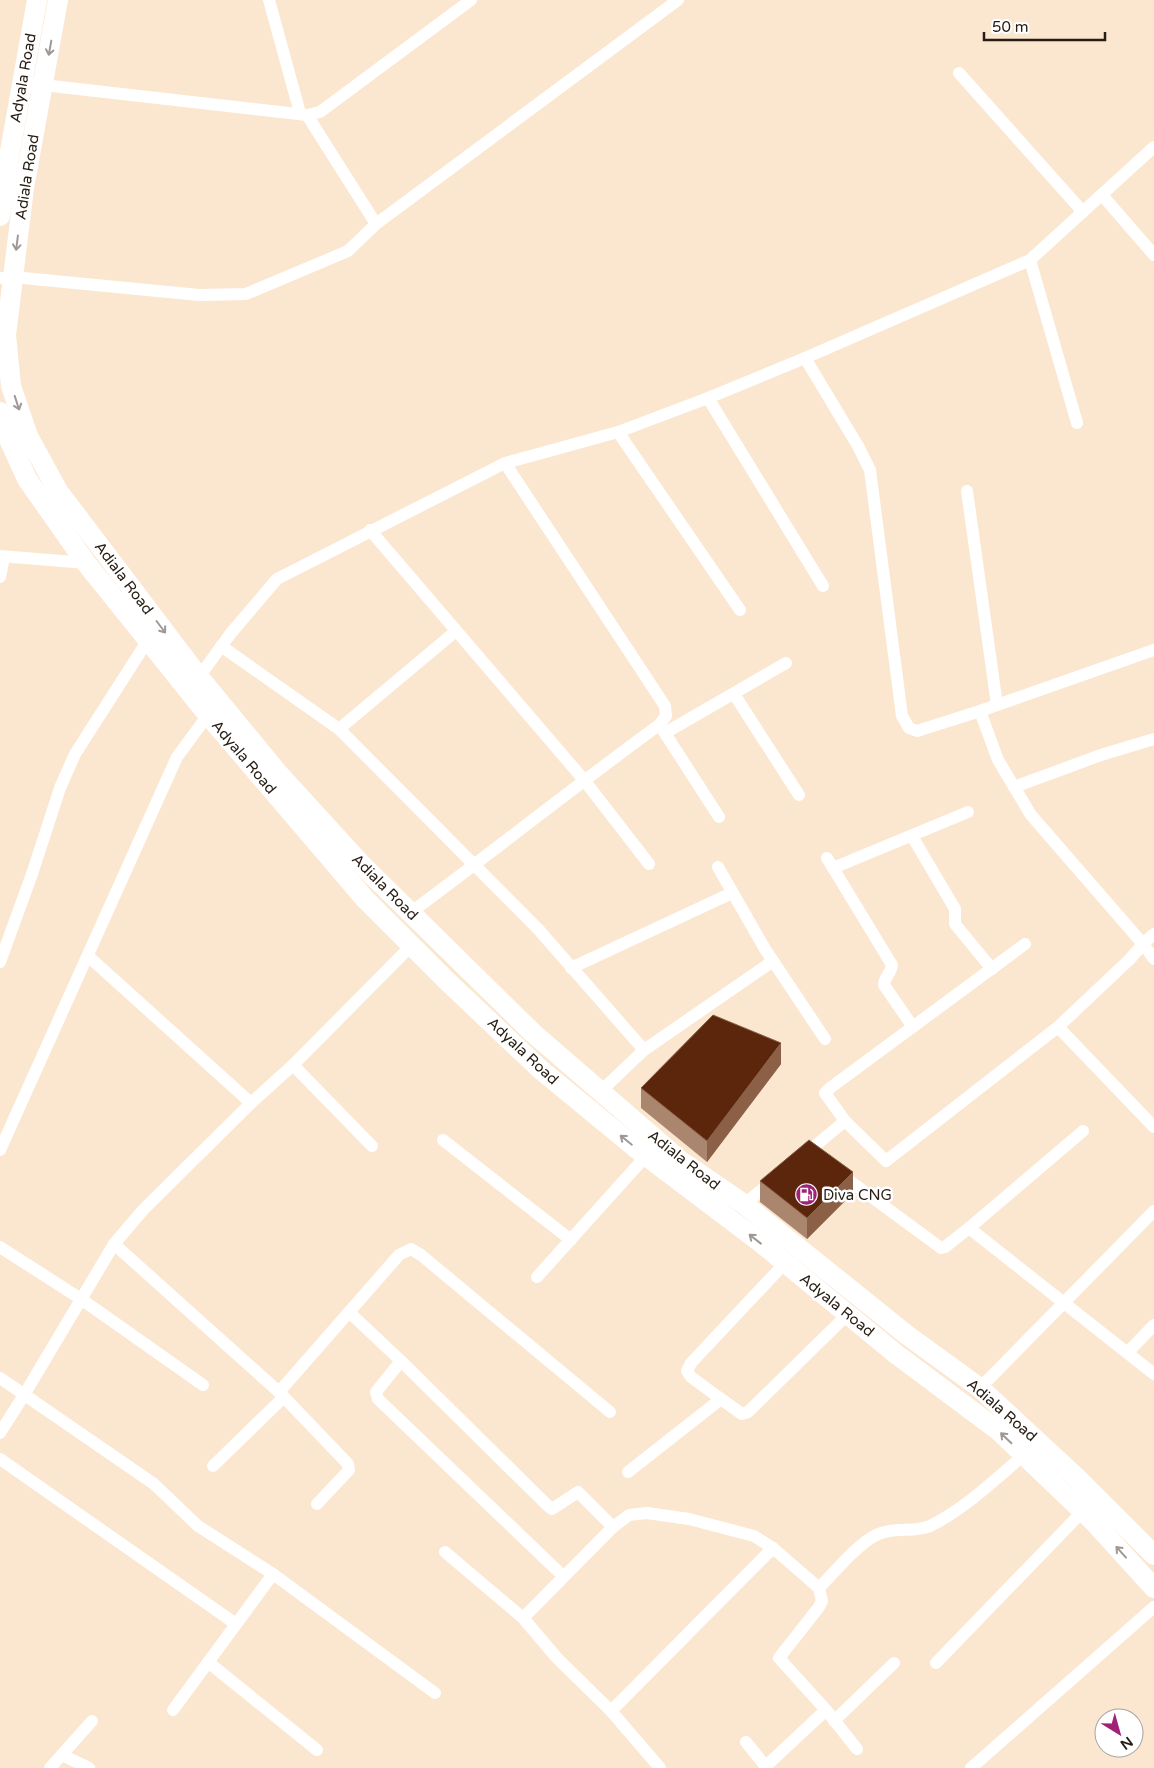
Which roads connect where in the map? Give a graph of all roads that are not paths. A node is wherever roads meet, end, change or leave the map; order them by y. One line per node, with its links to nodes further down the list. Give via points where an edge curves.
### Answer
1 (36, 0): 7 (main road, Adyala Road)
2 (58, 0): 8 (main road, Adiala Road, one-way to 8)
3 (269, 0): 9 (street)
4 (471, 0): 9 (street, via 320,112)
5 (678, 0): 15 (street)
6 (960, 74): 13 (street)
7 (22, 84): 8 (street); 11 (main road, Adyala Road)
8 (43, 84): 9 (street); 18 (main road, Adiala Road, one-way to 18)
9 (303, 114): 15 (street)
10 (1154, 148): 12 (street)
11 (2, 184): 14 (main road, Adyala Road)
12 (1102, 195): 13 (street); 16 (street)
13 (1083, 212): 17 (street)
14 (0, 216)
15 (376, 224): 18 (street, via 348,251 246,294 199,295)
16 (1154, 255)
17 (1030, 260): 19 (street); 22 (street)
18 (7, 278): 37 (main road, Adiala Road, one-way to 37, via 6,335 11,386 28,436 58,491)
19 (805, 358): 20 (street); 40 (street, via 870,470 902,716 909,728 916,731)
20 (708, 398): 23 (street); 30 (street)
21 (0, 412): 28 (main road, Adyala Road, via 27,478)
22 (1077, 422)
23 (618, 432): 24 (street); 31 (street)
24 (504, 463): 26 (street); 43 (street, via 665,706)
25 (967, 491): 39 (street)
26 (370, 530): 32 (street); 34 (street, via 276,579)
27 (2, 557): 28 (street); 29 (street)
28 (86, 563): 33 (main road, Adyala Road)
29 (0, 578)
30 (823, 586)
31 (740, 610)
32 (456, 631): 42 (street); 45 (street)
33 (148, 640): 41 (main road, Adyala Road); 63 (street, via 75,754 60,788)
34 (221, 646): 37 (street); 42 (street)
35 (1154, 650): 39 (street)
36 (786, 664): 38 (street)
37 (199, 677): 55 (main road, Adiala Road, via 284,780)
38 (734, 694): 43 (street); 47 (street)
39 (997, 704): 40 (street)
40 (980, 711): 46 (street, via 998,760)
41 (208, 715): 59 (main road, Adyala Road, via 365,898); 60 (street, via 177,757)
42 (339, 729): 52 (street)
43 (662, 729): 45 (street); 49 (street)
44 (1154, 739): 46 (street)
45 (584, 780): 51 (street); 52 (street)
46 (1014, 787): 58 (street, via 1031,815)
47 (799, 795)
48 (968, 812): 50 (street)
49 (719, 817)
50 (912, 836): 65 (street, via 956,909 955,924); 66 (street, via 830,863 892,965 892,972 884,985)
51 (649, 864)
52 (474, 866): 55 (street); 64 (street, via 538,929)
53 (718, 867): 54 (street)
54 (732, 893): 62 (street); 64 (street)
55 (410, 913): 71 (main road, Adiala Road, via 533,1033)
56 (1154, 934): 58 (street)
57 (1025, 944): 65 (street)
58 (1143, 944): 61 (street); 67 (street)
59 (412, 945): 70 (street); 79 (main road, Adyala Road, one-way to 59, via 540,1069)
60 (88, 956): 72 (street); 78 (street)
61 (1154, 959)
62 (773, 961): 68 (street); 69 (street)
63 (0, 962)
64 (571, 968): 69 (street)
65 (992, 969): 66 (street)
66 (913, 1027): 73 (street, via 825,1093)
67 (1058, 1027): 73 (street, via 886,1161); 74 (street)
68 (825, 1039)
69 (644, 1050): 71 (street)
70 (293, 1065): 72 (street); 77 (street)
71 (601, 1091): 83 (main road, Adiala Road, via 681,1161)
72 (252, 1103): 87 (street, via 143,1210)
73 (845, 1121): 80 (street)
74 (1154, 1126)
75 (1083, 1131): 85 (street)
76 (443, 1140): 86 (street)
77 (372, 1146)
78 (0, 1150)
79 (646, 1156): 86 (street); 89 (main road, Adyala Road, one-way to 79)
80 (817, 1157): 81 (street); 85 (street, via 936,1246 945,1247)
81 (795, 1163)
82 (780, 1175): 83 (street)
83 (744, 1204): 101 (main road, Adiala Road, via 907,1335)
84 (1154, 1210): 92 (street)
85 (969, 1228): 92 (street)
86 (571, 1240): 90 (street)
87 (114, 1244): 91 (street); 102 (street)
88 (0, 1246): 91 (street)
89 (785, 1263): 94 (main road, Adyala Road); 104 (street, via 687,1371)
90 (537, 1277)
91 (81, 1298): 100 (street); 103 (street)
92 (1064, 1303): 96 (street); 101 (street)
93 (349, 1312): 97 (street); 102 (street); 105 (street, via 399,1256 411,1248)
94 (848, 1314): 104 (street, via 748,1412 742,1414); 107 (main road, Adyala Road, one-way to 94, via 999,1431)
95 (1154, 1325): 96 (street)
96 (1128, 1352): 98 (street)
97 (401, 1361): 113 (street, via 547,1506 552,1509 578,1492); 118 (street, via 376,1392 378,1399)
98 (1154, 1374)
99 (0, 1378): 103 (street)
100 (203, 1385)
101 (980, 1388): 116 (main road, Adiala Road)
102 (281, 1395): 109 (street); 111 (street, via 348,1464 349,1470)
103 (24, 1396): 106 (street); 117 (street, via 154,1484 198,1526)
104 (721, 1399): 110 (street)
105 (610, 1412)
106 (0, 1433)
107 (1024, 1455): 112 (main road, Adyala Road); 119 (street, via 956,1512 927,1528 875,1534)
108 (0, 1459): 123 (street)
109 (213, 1466)
110 (628, 1472)
111 (317, 1504)
112 (1082, 1511): 120 (main road, Adyala Road, one-way to 112); 126 (street)
113 (613, 1527): 114 (street, via 630,1514 647,1513 689,1519 754,1536); 118 (street)
114 (773, 1548): 119 (street); 130 (street)
115 (445, 1552): 122 (street)
116 (1154, 1555)
117 (273, 1574): 123 (street); 127 (street)
118 (563, 1576): 122 (street)
119 (819, 1588): 129 (street, via 822,1601 819,1607 780,1658)
120 (1154, 1588)
121 (1154, 1608): 141 (street)
122 (524, 1618): 130 (street, via 563,1664)
123 (236, 1624): 124 (street)
124 (208, 1662): 128 (street); 135 (street)
125 (894, 1663): 131 (street)
126 (936, 1663)
127 (435, 1693)
128 (173, 1710)
129 (826, 1710): 131 (street); 137 (street)
130 (611, 1711): 140 (street)
131 (834, 1720): 134 (street)
132 (92, 1721): 136 (street)
133 (746, 1742): 137 (street)
134 (857, 1748)
135 (317, 1750)
136 (62, 1755): 138 (street); 139 (street)
137 (767, 1767)
138 (50, 1768)
139 (89, 1768)
140 (660, 1768)
141 (971, 1768)

